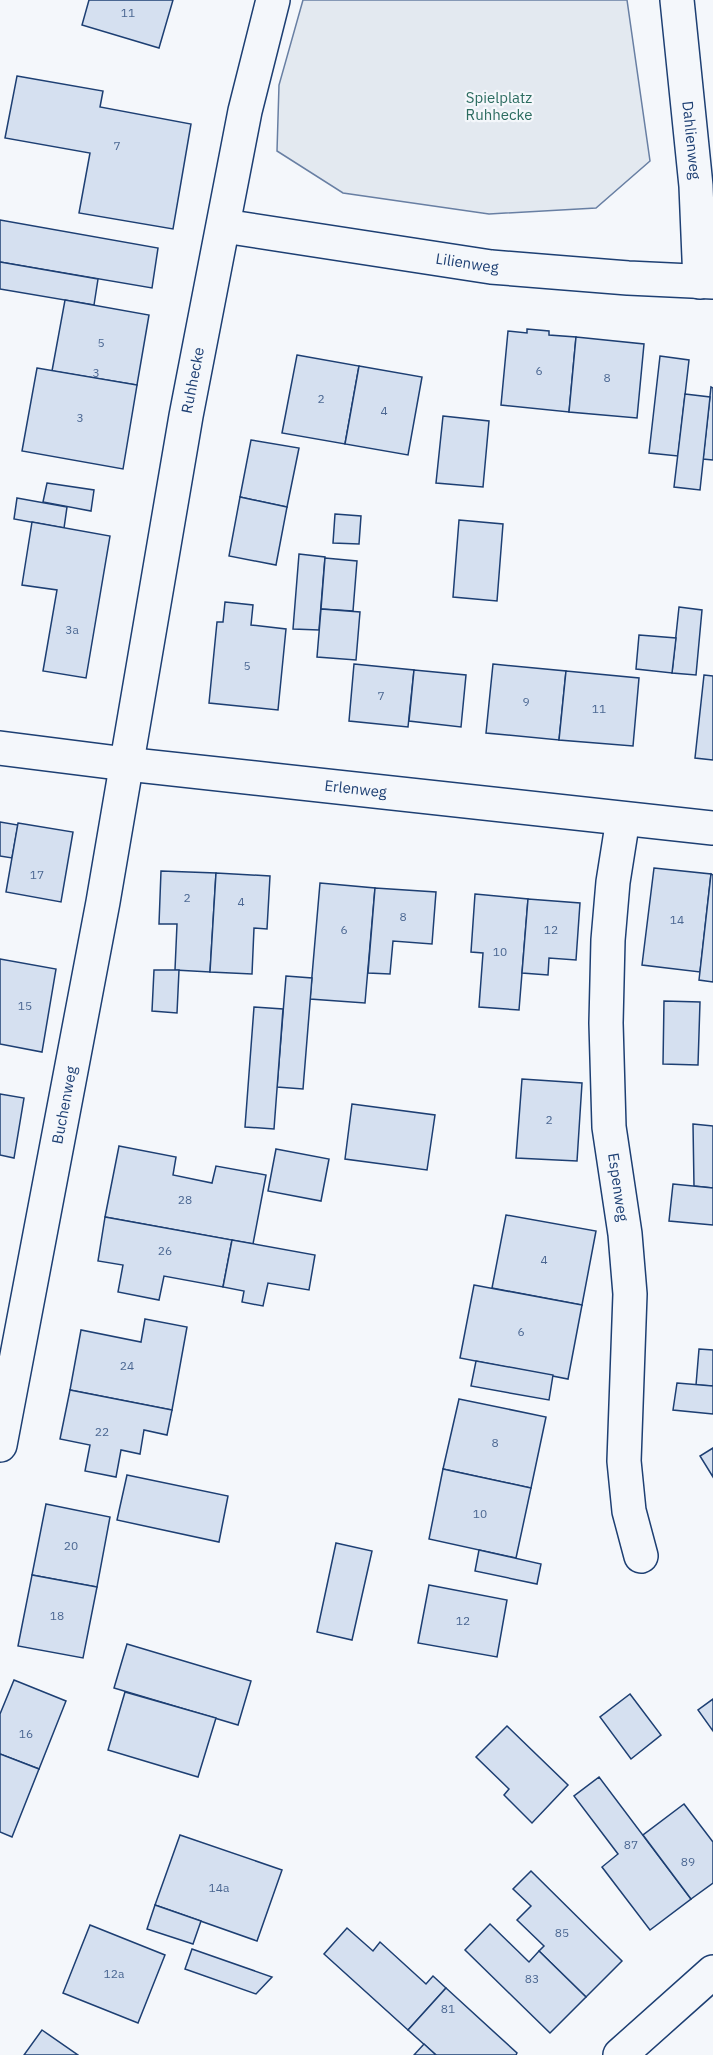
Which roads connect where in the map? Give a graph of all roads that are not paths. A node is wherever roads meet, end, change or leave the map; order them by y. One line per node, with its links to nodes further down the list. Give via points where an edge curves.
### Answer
1 (273, 0): 3 (street, Ruhhecke, via 245,111)
2 (677, 0): 4 (street, Dahlienweg)
3 (224, 226): 4 (street, Lilienweg, via 491,267); 6 (street, Ruhhecke, via 186,416)
4 (706, 282)
5 (0, 748): 6 (street, Erlenweg)
6 (126, 764): 7 (street, Erlenweg); 9 (street, Buchenweg)
7 (623, 819): 8 (street, Erlenweg); 10 (street, Espenweg, via 609,928 606,1023 609,1126 630,1294 624,1461 629,1510)
8 (713, 828)
9 (0, 1445)
10 (641, 1556)
11 (713, 1972): 12 (street)
12 (620, 2055)

